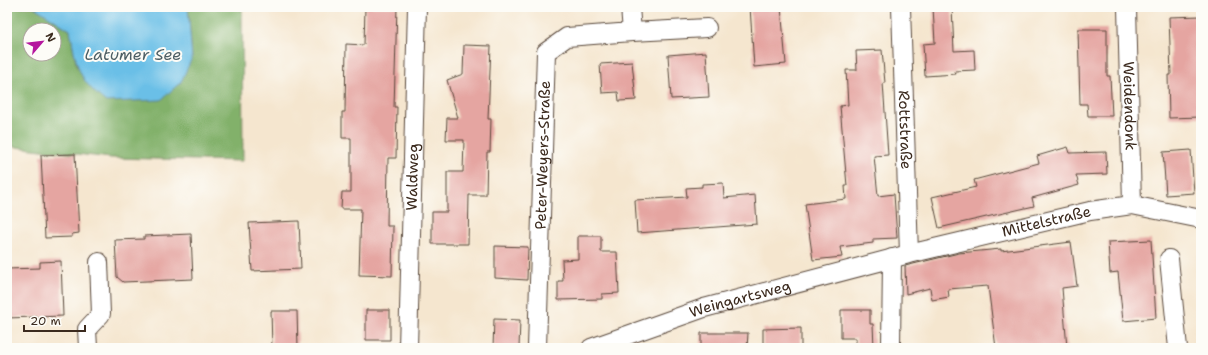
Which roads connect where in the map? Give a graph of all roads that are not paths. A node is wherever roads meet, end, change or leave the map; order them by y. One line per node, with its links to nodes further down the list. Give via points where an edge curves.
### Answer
1 (417, 7): 13 (street, Waldweg)
2 (630, 7): 6 (street)
3 (901, 7): 9 (street, Rottstraße)
4 (1127, 7): 7 (street, Weidendonk)
5 (706, 28): 6 (street, Peter-Weyers-Straße)
6 (632, 32): 14 (street, Peter-Weyers-Straße, via 567,37 546,52)
7 (1132, 205): 8 (street, Mittelstraße); 9 (street, Mittelstraße, via 1090,210)
8 (1201, 218)
9 (901, 256): 15 (street, Weingartsweg, via 704,308); 16 (street, Rottstraße)
10 (1169, 259): 17 (street)
11 (99, 262): 12 (street, via 101,314 87,329)
12 (88, 348)
13 (408, 348)
14 (537, 348)
15 (591, 348)
16 (891, 348)
17 (1178, 348)

